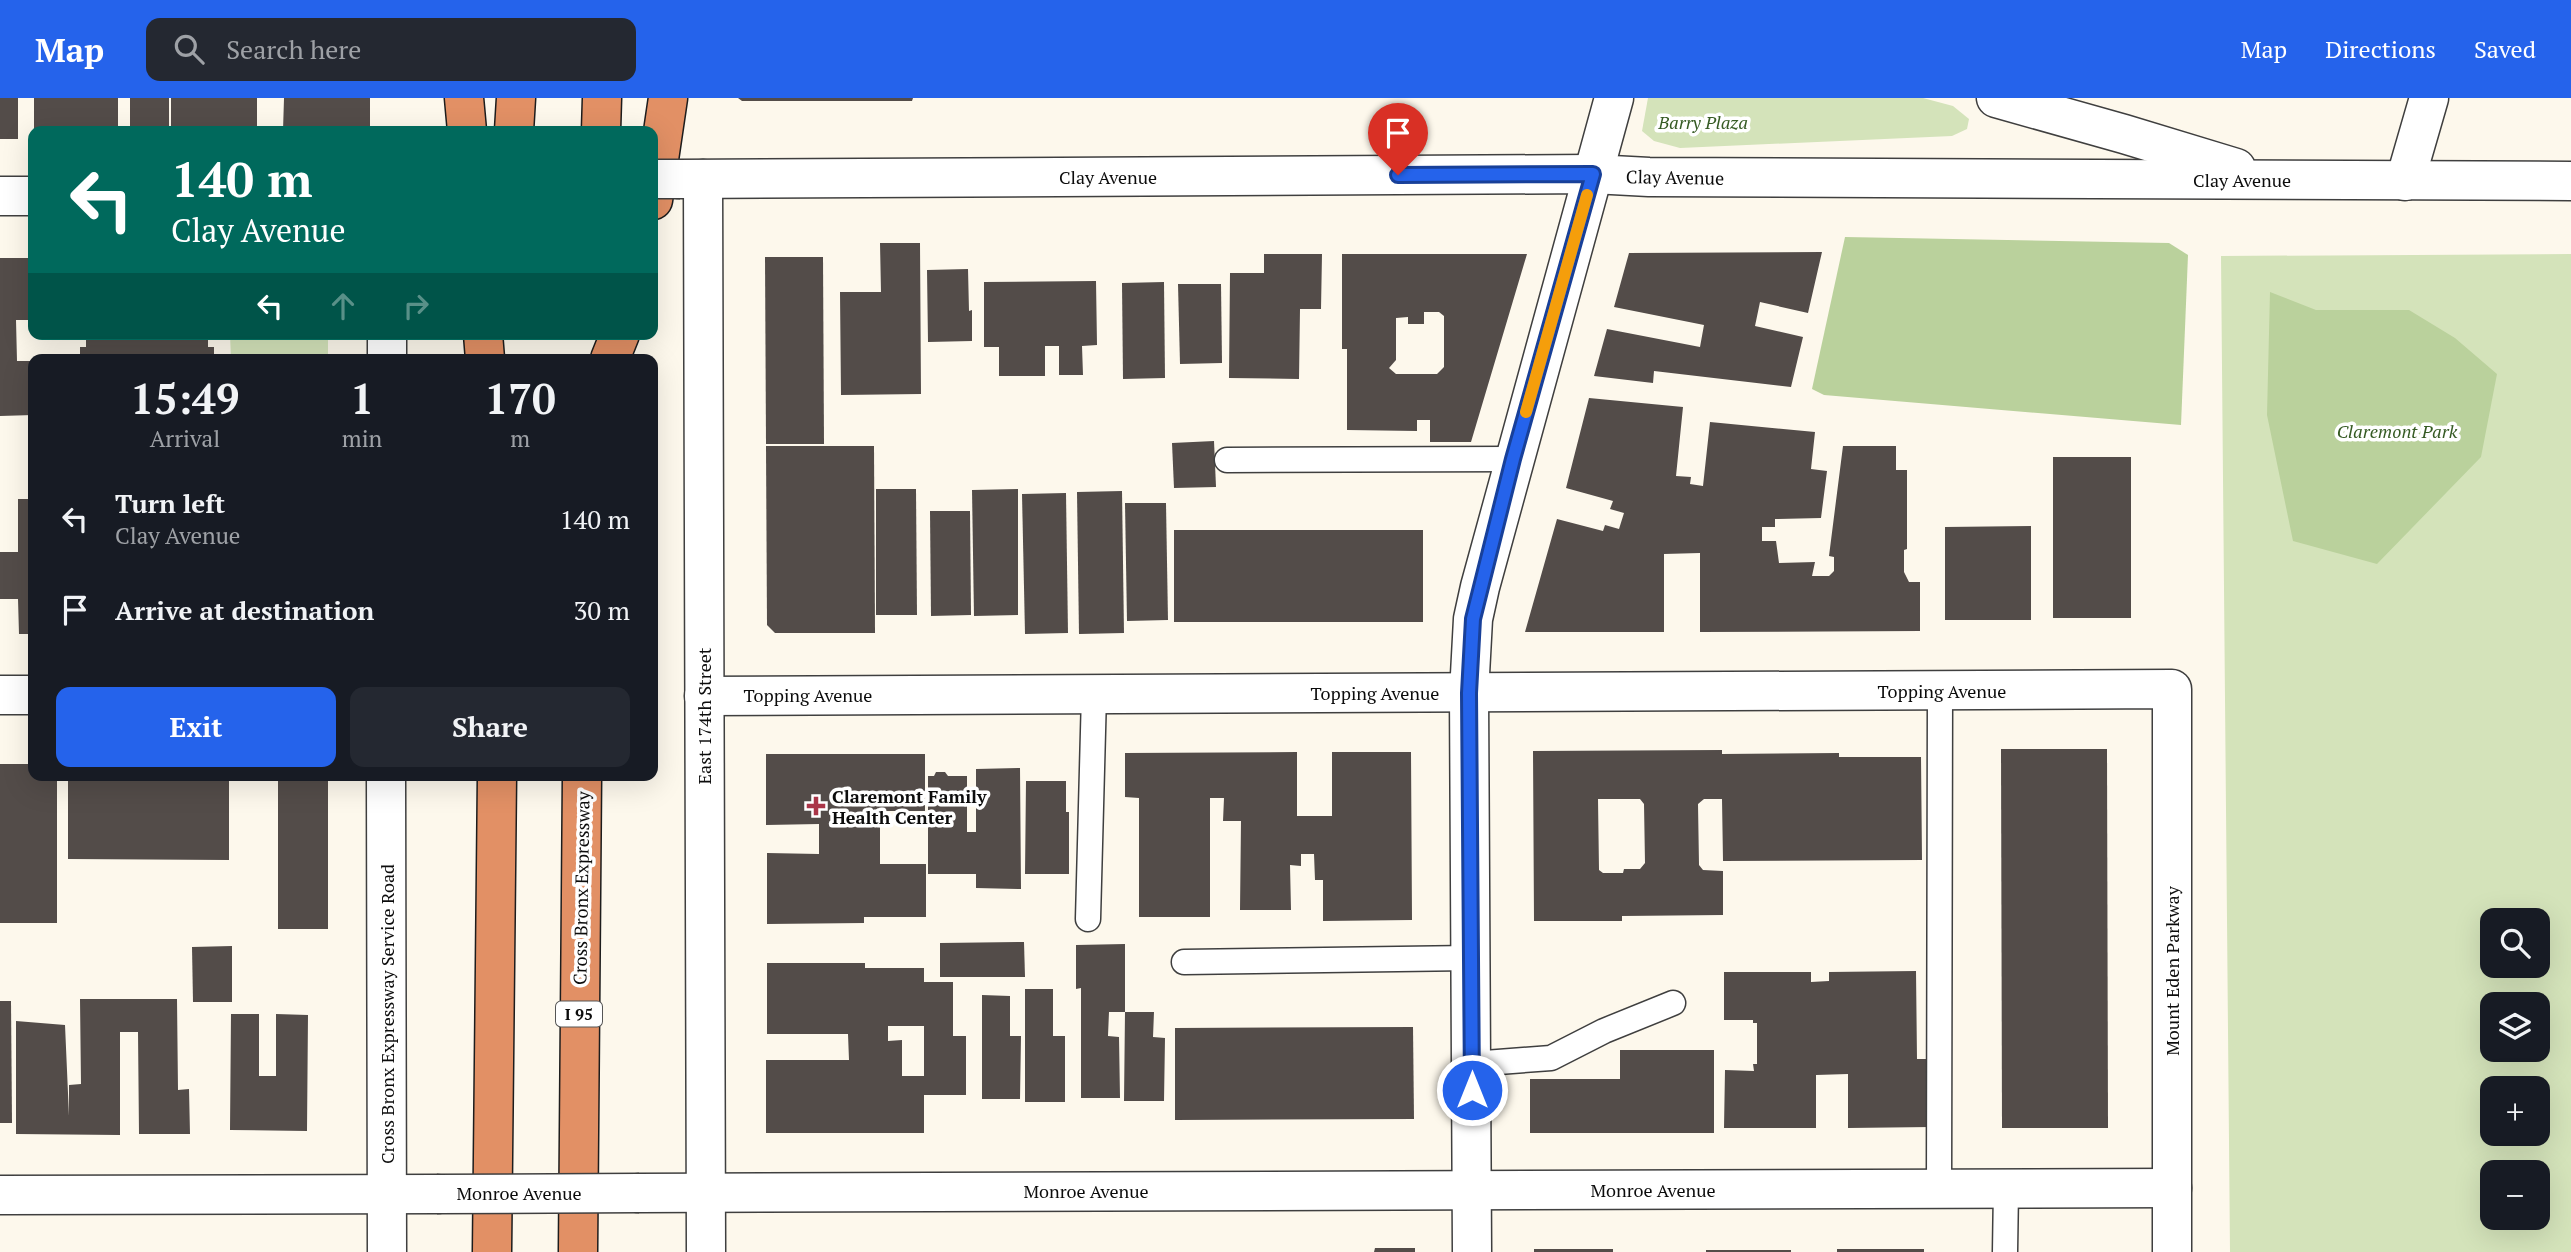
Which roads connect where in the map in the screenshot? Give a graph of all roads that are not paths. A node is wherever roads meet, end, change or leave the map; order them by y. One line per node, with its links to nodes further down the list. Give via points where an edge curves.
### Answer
1 (464, 98): 8 (highway)
2 (516, 98): 9 (highway)
3 (603, 98): 10 (highway)
4 (668, 98): 15 (highway)
5 (1614, 98): 11 (street)
6 (1996, 98): 12 (street)
7 (2429, 98): 13 (street)
8 (467, 126)
9 (514, 126)
10 (601, 126)
11 (1593, 174): 12 (street, Clay Avenue); 15 (street, Clay Avenue); 18 (street)
12 (2275, 180): 13 (street, Clay Avenue)
13 (2405, 181): 14 (street, Clay Avenue)
14 (2571, 181)
15 (672, 185): 26 (street, East 174th Street)
16 (0, 196): 17 (street)
17 (28, 196)
18 (1513, 459): 19 (lane); 22 (street, via 1473,619)
19 (1227, 460)
20 (2172, 690): 21 (street, Topping Avenue); 35 (street, Mount Eden Parkway)
21 (1940, 691): 22 (street, Topping Avenue); 36 (lane)
22 (1469, 693): 23 (street, Topping Avenue); 31 (street)
23 (1094, 694): 26 (street, Topping Avenue); 30 (lane)
24 (0, 695): 25 (street)
25 (28, 695)
26 (704, 696): 39 (street, East 174th Street)
27 (386, 781): 40 (street, Cross Bronx Expressway Service Road)
28 (497, 781): 43 (highway)
29 (582, 781): 44 (highway, Cross Bronx Expressway / I 95)
30 (1088, 919)
31 (1471, 958): 32 (lane); 34 (street)
32 (1184, 962)
33 (1673, 1003): 34 (lane, via 1550,1058)
34 (1472, 1064): 38 (street)
35 (2172, 1188): 37 (street, Monroe Avenue); 48 (street, Mount Eden Parkway)
36 (1939, 1189): 37 (street, Monroe Avenue); 38 (street, Monroe Avenue)
37 (2006, 1189): 47 (lane)
38 (1472, 1190): 39 (street, Monroe Avenue); 46 (street)
39 (706, 1192): 40 (street, Monroe Avenue, bridge); 45 (street, East 174th Street)
40 (387, 1194): 41 (street, Monroe Avenue); 42 (street, Cross Bronx Expressway Service Road)
41 (0, 1195)
42 (387, 1252)
43 (492, 1252)
44 (578, 1252)
45 (706, 1252)
46 (1472, 1252)
47 (2005, 1252)
48 (2172, 1252)

